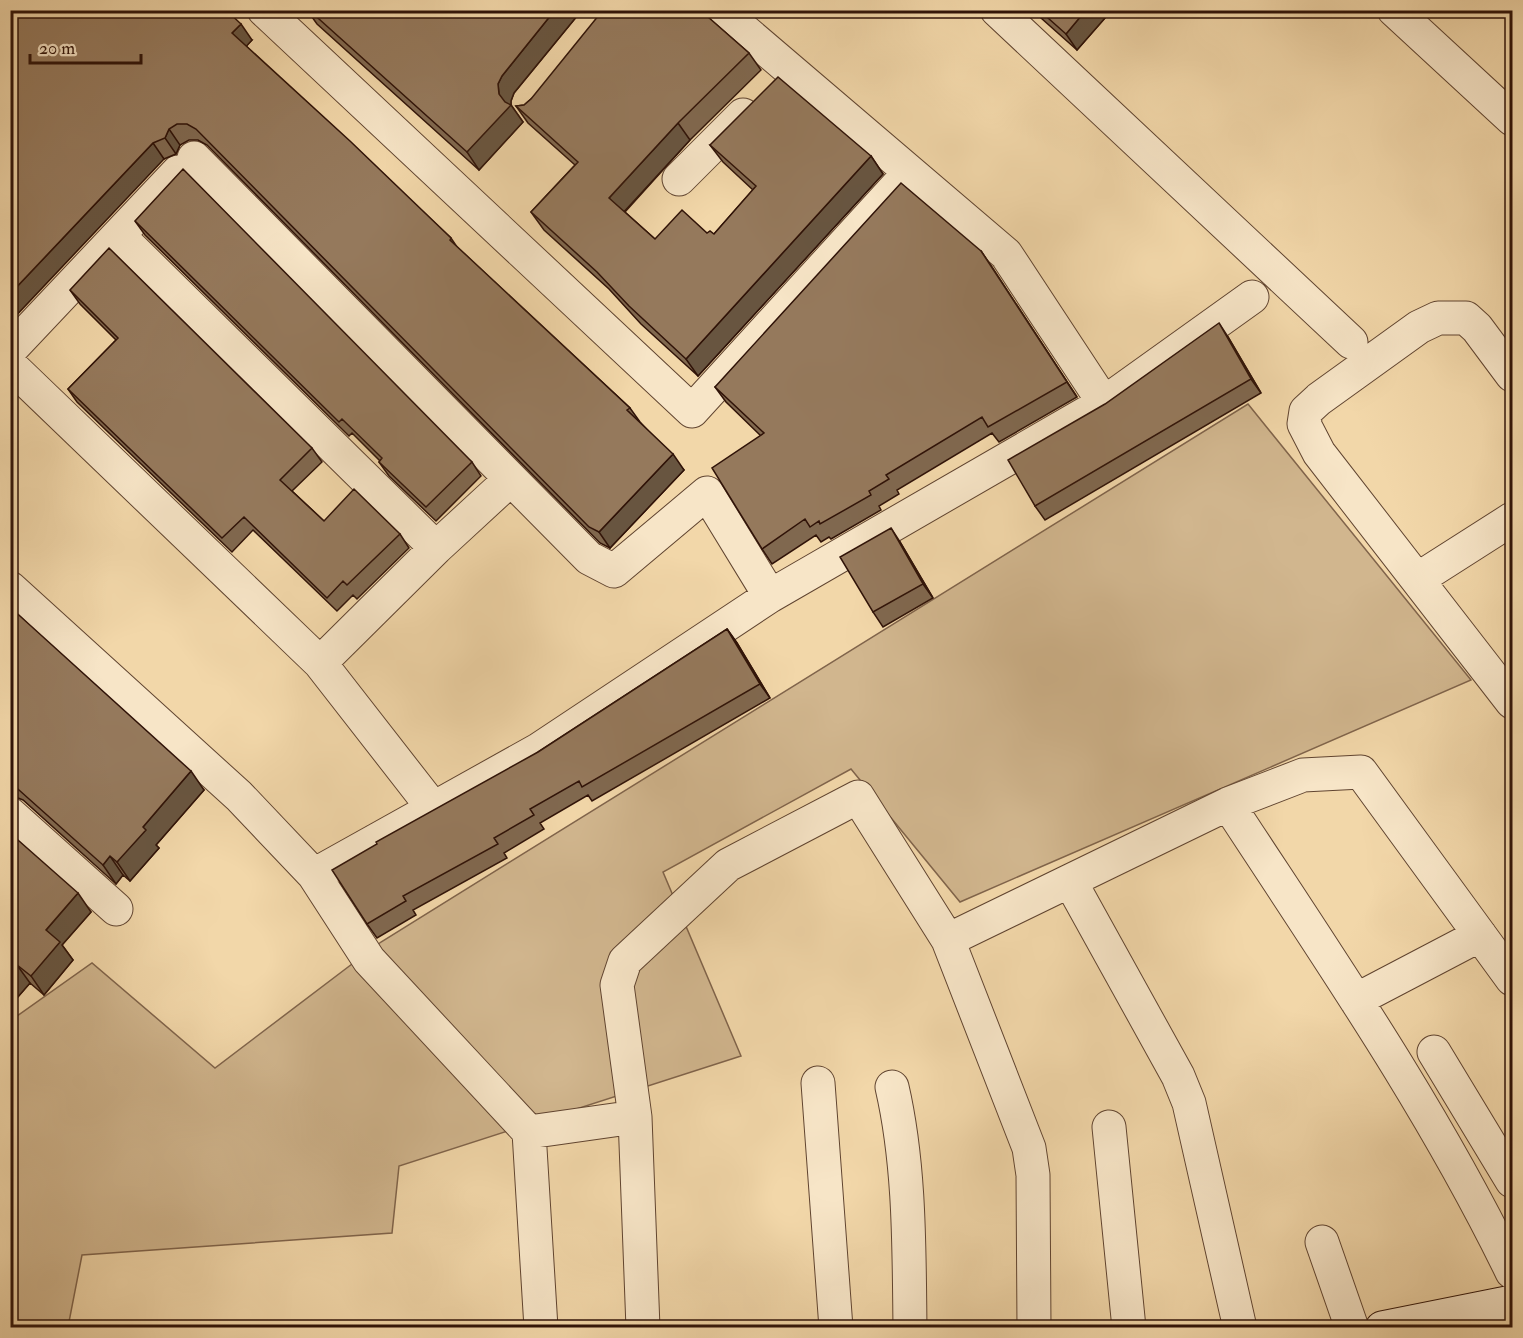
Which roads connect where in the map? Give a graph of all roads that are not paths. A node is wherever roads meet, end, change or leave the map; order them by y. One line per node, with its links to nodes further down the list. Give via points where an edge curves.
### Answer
1 (264, 10): 7 (street, via 692,411)
2 (720, 10): 5 (street)
3 (997, 10): 11 (street)
4 (1394, 10): 6 (street)
5 (789, 69): 7 (street); 8 (street)
6 (1512, 119)
7 (909, 172): 15 (street, via 1006,254)
8 (679, 179)
9 (119, 236): 12 (street); 18 (street); 21 (street, via 186,165 589,558 614,571 707,494)
10 (1252, 297): 15 (street)
11 (1351, 342)
12 (10, 351)
13 (10, 365): 22 (street)
14 (1512, 375): 19 (street, via 1478,328 1466,318 1438,318 1419,327 1306,411 1304,424 1319,453)
15 (1104, 403): 21 (street)
16 (500, 489): 18 (street)
17 (1512, 519): 19 (street)
18 (436, 548): 22 (street)
19 (1418, 579): 23 (street)
20 (10, 588): 28 (street, via 239,796)
21 (770, 596): 26 (street, via 538,750)
22 (320, 663): 26 (street)
23 (1503, 667): 24 (street)
24 (1512, 702)
25 (1228, 804): 29 (street); 31 (street, via 1303,775 1361,772); 34 (street)
26 (433, 808): 28 (street)
27 (10, 814): 30 (street)
28 (315, 875): 40 (street, via 369,960)
29 (1070, 881): 32 (street); 51 (street, via 1178,1076 1189,1103)
30 (116, 909)
31 (1480, 935): 33 (street); 34 (street)
32 (948, 940): 38 (street, via 858,797 728,865 625,961 617,985); 49 (street, via 1029,1148 1033,1175)
33 (1512, 979)
34 (1356, 1000): 43 (street, via 1476,1198)
35 (1434, 1052): 41 (street)
36 (818, 1083): 47 (street)
37 (892, 1087): 48 (street, via 902,1129)
38 (635, 1117): 40 (street); 46 (street)
39 (1109, 1127): 50 (street)
40 (529, 1132): 45 (street)
41 (1512, 1181)
42 (1322, 1242): 52 (street)
43 (1512, 1272)
44 (1512, 1302): 53 (street)
45 (541, 1328)
46 (643, 1328)
47 (836, 1328)
48 (910, 1328)
49 (1034, 1328)
50 (1129, 1328)
51 (1240, 1328)
52 (1352, 1328)
53 (1382, 1328)

